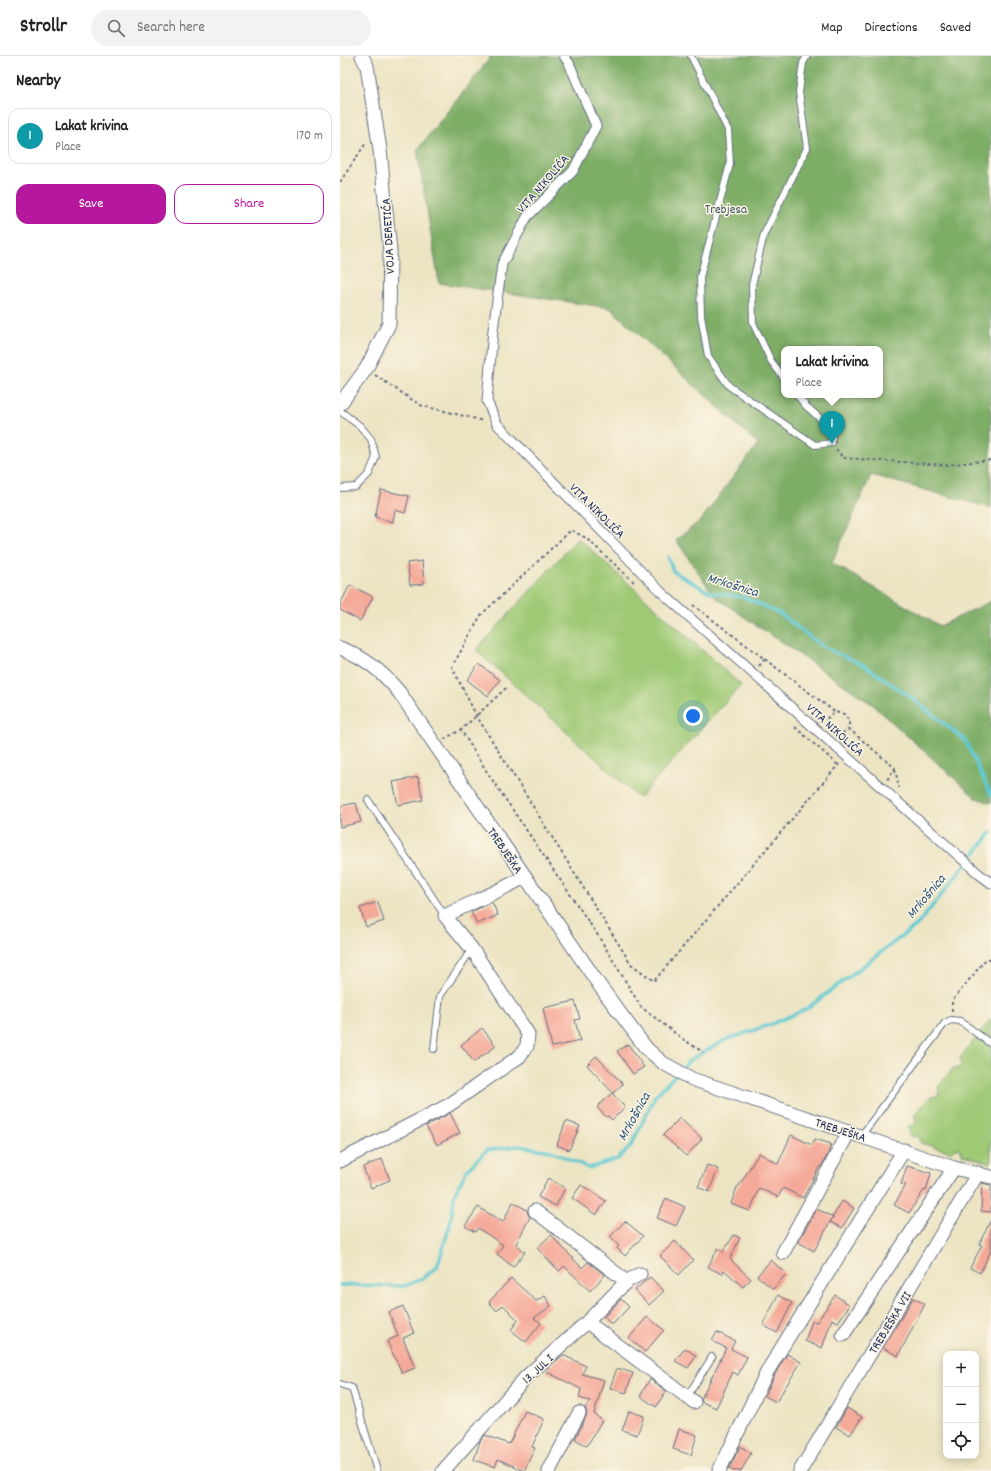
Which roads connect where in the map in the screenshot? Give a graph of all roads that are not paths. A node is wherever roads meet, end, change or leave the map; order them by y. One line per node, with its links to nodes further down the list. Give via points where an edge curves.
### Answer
1 (362, 56): 7 (street, VOJA DERETIĆA, via 367,66 380,150 390,251 389,324 366,369)
2 (564, 56): 13 (street, VITA NIKOLIĆA, via 596,126 573,171 527,217 502,264 487,401 497,424 660,591 824,732 846,756)
3 (690, 56): 6 (lane, via 728,130 730,164 700,277 701,316 708,356 729,386 815,445 832,444 832,429)
4 (807, 56): 5 (lane, via 803,63 799,92 807,148 764,234 752,285 753,323 771,361)
5 (781, 374)
6 (799, 398)
7 (340, 404)
8 (340, 411): 9 (lane, via 360,426 371,439 376,457 369,474 356,487)
9 (340, 488)
10 (340, 648): 12 (street, TREBJEŠKA, via 366,661 399,692)
11 (368, 800): 14 (lane)
12 (524, 877): 14 (street); 18 (street, TREBJEŠKA, via 602,990 646,1048 663,1063 692,1079)
13 (991, 883)
14 (445, 916): 15 (street)
15 (472, 950): 17 (lane, via 440,996); 20 (street, via 528,1034 527,1046 520,1056 448,1105)
16 (991, 1044): 18 (lane, via 960,1021 951,1020 945,1023)
17 (434, 1049)
18 (855, 1134): 19 (street, TREBJEŠKA); 25 (street)
19 (904, 1150): 21 (street, TREBJEŠKA); 37 (street, via 768,1370)
20 (340, 1161)
21 (954, 1168): 22 (street, TREBJEŠKA); 29 (street)
22 (978, 1173): 23 (street, TREBJEŠKA); 38 (street, TREBJEŠKA VII)
23 (991, 1177)
24 (535, 1211): 27 (street)
25 (783, 1253)
26 (640, 1274): 27 (street, 13. JUL I)
27 (626, 1282): 28 (street, 13. JUL I)
28 (587, 1322): 32 (street); 35 (street, 13. JUL I, via 526,1377)
29 (843, 1335)
30 (712, 1356): 32 (lane)
31 (340, 1384): 34 (lane, via 352,1388)
32 (690, 1399)
33 (579, 1413): 36 (street)
34 (377, 1471)
35 (443, 1471)
36 (549, 1471)
37 (719, 1471)
38 (800, 1471)

